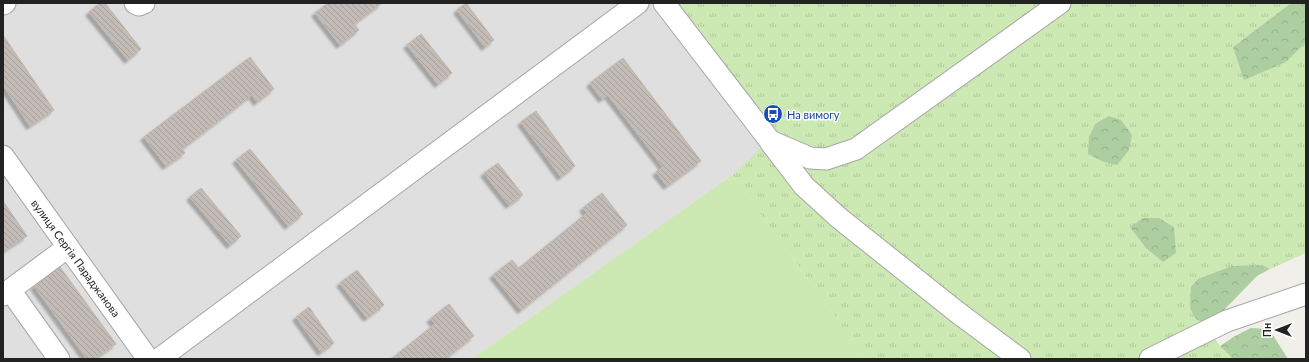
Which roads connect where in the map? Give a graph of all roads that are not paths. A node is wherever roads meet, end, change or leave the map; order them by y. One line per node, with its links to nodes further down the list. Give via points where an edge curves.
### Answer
1 (135, 3): 2 (street)
2 (144, 3)
3 (638, 3): 13 (street)
4 (664, 3): 6 (street)
5 (1060, 3): 6 (street, via 856,149 826,159 810,158)
6 (770, 141): 14 (street, via 804,186 839,218)
7 (3, 156): 8 (street, вулиця Сергія Параджанова)
8 (68, 247): 9 (street); 12 (street, вулиця Сергія Параджанова)
9 (7, 293): 11 (street)
10 (1306, 294): 15 (street, via 1227,322)
11 (58, 359)
12 (148, 359)
13 (159, 359)
14 (1020, 359)
15 (1150, 359)

